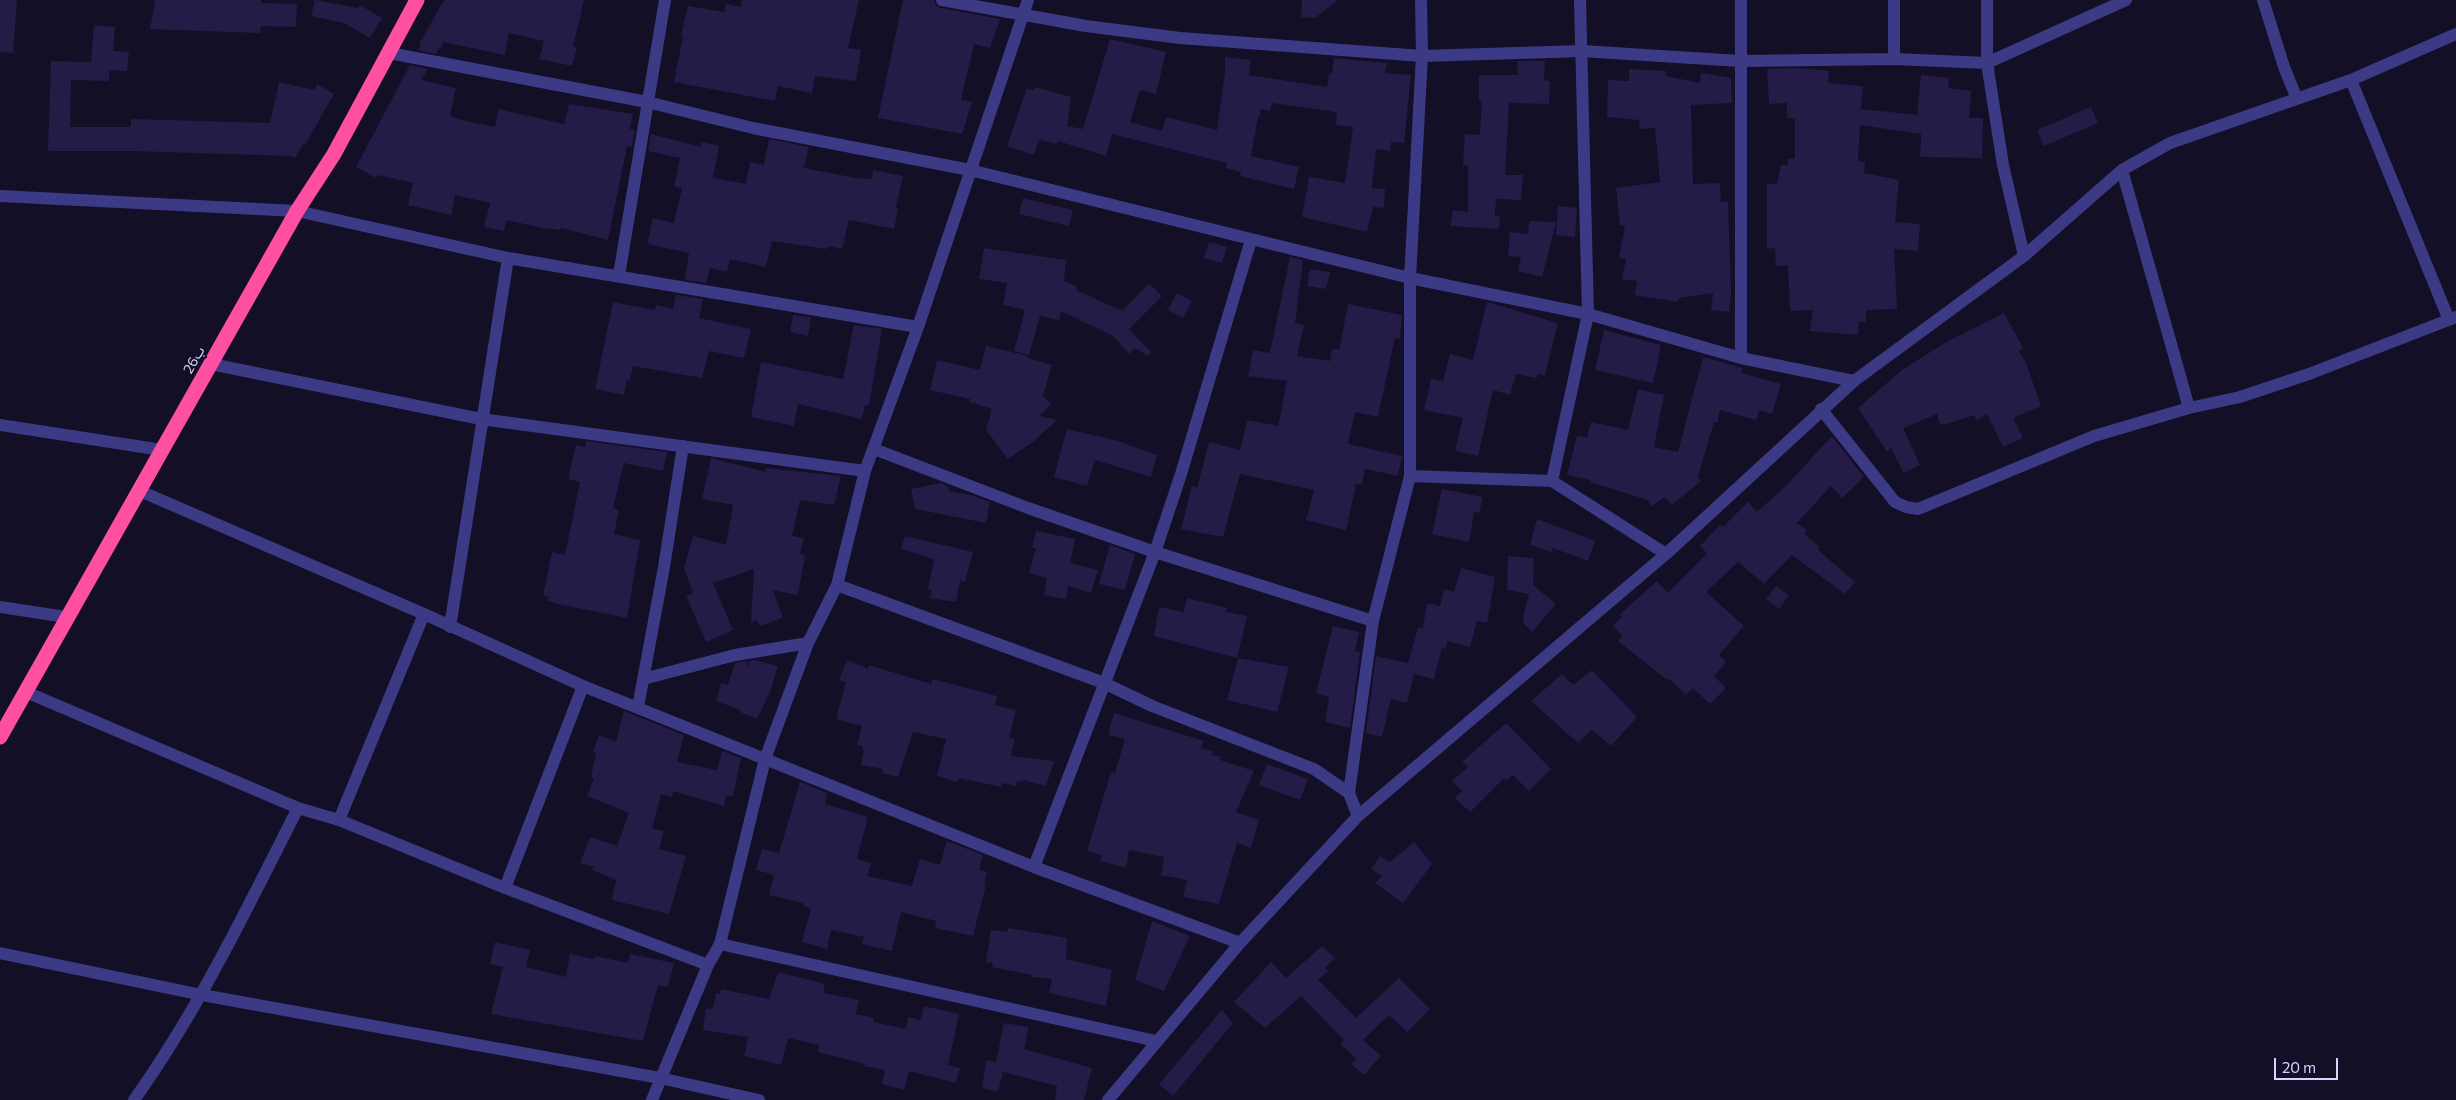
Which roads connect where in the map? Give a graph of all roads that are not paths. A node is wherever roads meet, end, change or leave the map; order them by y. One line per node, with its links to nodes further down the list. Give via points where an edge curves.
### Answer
1 (417, 0): 15 (highway, 26ب)
2 (665, 0): 22 (street)
3 (942, 0): 12 (street)
4 (1028, 0): 12 (street)
5 (1421, 0): 16 (street)
6 (1580, 0): 14 (street)
7 (1740, 0): 18 (street)
8 (1894, 0): 17 (street)
9 (1987, 0): 19 (street)
10 (2126, 0): 19 (street)
11 (2263, 0): 21 (street)
12 (1022, 16): 16 (street, via 1180,38); 23 (street)
13 (2456, 34): 20 (street)
14 (1582, 51): 16 (street); 18 (street); 32 (street)
15 (389, 53): 22 (street); 26 (highway, 26ب, via 334,154)
16 (1422, 56): 31 (street)
17 (1894, 59): 18 (street); 19 (street)
18 (1740, 61): 35 (street)
19 (1988, 63): 28 (street, via 2003,165)
20 (2351, 80): 21 (street); 33 (street)
21 (2297, 99): 24 (street, via 2170,143)
22 (647, 102): 23 (street, via 753,128); 30 (street)
23 (970, 170): 27 (street); 34 (street)
24 (2122, 170): 28 (street); 38 (street)
25 (0, 196): 26 (street)
26 (296, 211): 29 (street); 36 (highway, 26ب)
27 (1251, 240): 31 (street); 49 (street, via 1181,474)
28 (2024, 256): 37 (street)
29 (508, 258): 30 (street); 40 (street)
30 (618, 274): 34 (street)
31 (1410, 278): 32 (street); 46 (street)
32 (1588, 314): 35 (street); 47 (street)
33 (2453, 318): 38 (street, via 2309,374 2240,397)
34 (918, 327): 43 (street)
35 (1741, 358): 37 (street)
36 (211, 364): 40 (street); 44 (highway, 26ب)
37 (1854, 381): 39 (street)
38 (2189, 408): 39 (street, via 2094,436 1918,509 1894,502)
39 (1821, 409): 50 (street)
40 (481, 419): 42 (street); 56 (street)
41 (0, 425): 44 (street)
42 (683, 446): 45 (street); 58 (street)
43 (874, 449): 45 (street); 49 (street)
44 (162, 450): 48 (highway, 26ب)
45 (865, 471): 51 (street)
46 (1410, 476): 47 (street); 55 (street)
47 (1552, 482): 50 (street)
48 (140, 491): 53 (street); 54 (highway, 26ب)
49 (1154, 552): 55 (street); 59 (street)
50 (1666, 554): 67 (street)
51 (837, 585): 57 (street); 59 (street)
52 (0, 607): 54 (street)
53 (424, 614): 56 (street); 68 (street)
54 (66, 617): 61 (highway, 26ب)
55 (1374, 620): 65 (street)
56 (450, 627): 60 (street)
57 (808, 643): 58 (street, via 734,655); 64 (street)
58 (643, 679): 62 (street)
59 (1104, 683): 65 (street, via 1152,706 1314,769); 69 (street)
60 (583, 686): 62 (street); 70 (street)
61 (26, 692): 63 (highway, 26ب); 66 (street)
62 (638, 707): 64 (street)
63 (0, 737)
64 (765, 759): 69 (street); 72 (street)
65 (1350, 793): 67 (street)
66 (298, 808): 68 (street); 75 (street)
67 (1358, 816): 71 (street)
68 (339, 820): 70 (street)
69 (1034, 867): 71 (street)
70 (505, 888): 74 (street)
71 (1240, 943): 76 (street)
72 (720, 944): 74 (street); 76 (street)
73 (0, 953): 75 (street)
74 (708, 966): 77 (street)
75 (202, 995): 77 (street); 79 (street)
76 (1156, 1041): 78 (street)
77 (660, 1078): 80 (street); 81 (street)
78 (1115, 1097)
79 (134, 1100)
80 (652, 1100)
81 (759, 1100)

